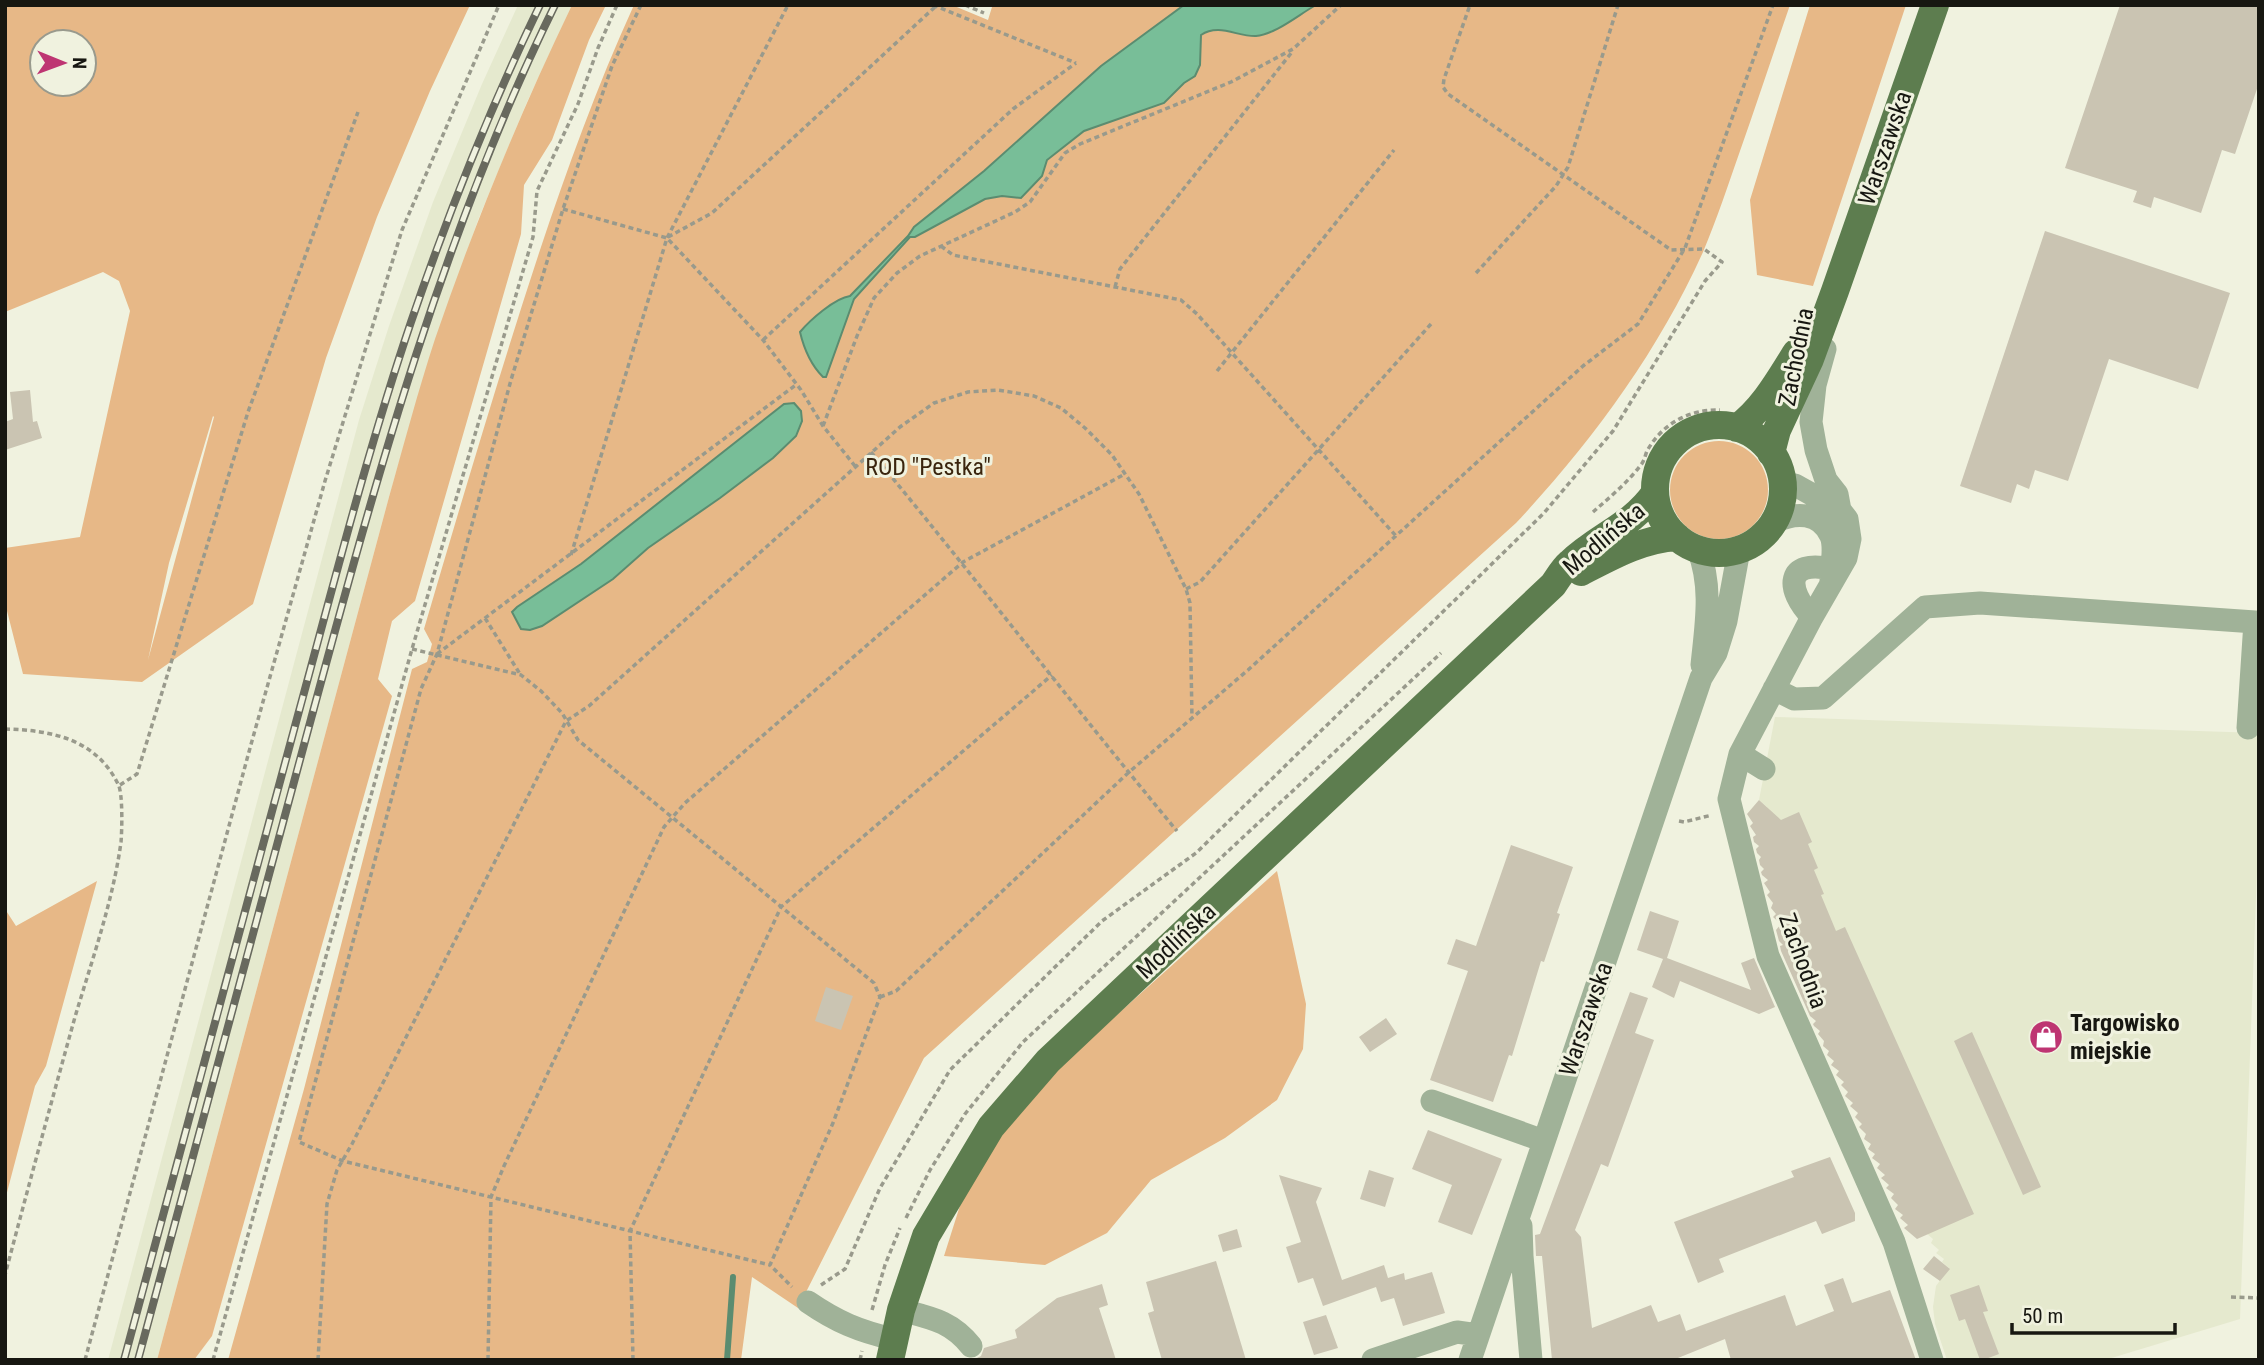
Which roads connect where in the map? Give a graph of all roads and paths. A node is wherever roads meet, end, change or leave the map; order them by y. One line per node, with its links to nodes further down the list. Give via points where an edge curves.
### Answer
1 (499, 5): 88 (path, via 402,230 325,481)
2 (617, 5): 51 (path, via 537,191 533,237)
3 (641, 5): 17 (path, via 612,66)
4 (788, 5): 18 (path)
5 (965, 5): 12 (path)
6 (1341, 5): 13 (path)
7 (1470, 5): 16 (path, via 1443,87)
8 (1618, 5): 16 (path)
9 (1773, 5): 20 (path)
10 (1935, 5): 23 (main road, Warszawska)
11 (935, 6): 18 (path, via 712,213); 25 (path, via 1076,63 1013,109)
12 (984, 13)
13 (1293, 49): 19 (path, via 1231,82 1080,144 1065,153 1030,202); 22 (path, via 1120,270)
14 (358, 112): 64 (path, via 248,412 137,774)
15 (1394, 150): 26 (path)
16 (1563, 174): 20 (path, via 1671,250); 21 (path)
17 (563, 209): 18 (path); 52 (path)
18 (667, 237): 25 (path); 44 (path)
19 (941, 246): 22 (path, via 953,255); 30 (path, via 897,273 874,298)
20 (1685, 248): 41 (path, via 1638,324 1583,366); 79 (path, via 1704,249 1722,262 1705,281 1613,431 1544,513 1196,853 1102,921 950,1070 880,1188 845,1269)
21 (1476, 273)
22 (1115, 287): 26 (path, via 1181,300)
23 (1835, 291): 29 (main road, Warszawska, via 1751,418); 33 (main road, Warszawska); 39 (street, Zachodnia, via 1811,422 1816,450)
24 (1431, 324): 31 (path)
25 (763, 340): 28 (path)
26 (1232, 352): 27 (path); 31 (path)
27 (1217, 372)
28 (797, 384): 30 (path); 44 (path)
29 (1731, 419): 33 (main road); 34 (path, via 1699,412 1681,417 1660,433); 38 (main road, via 1698,429 1671,447 1662,461)
30 (823, 426): 35 (path)
31 (1319, 449): 41 (path); 48 (path, via 1200,582)
32 (871, 452): 35 (path); 36 (path, via 934,403 968,392 998,390 1034,396 1061,408 1112,455); 45 (path)
33 (1771, 453): 37 (main road)
34 (1642, 464)
35 (855, 466): 58 (path, via 589,706)
36 (1124, 475): 45 (path); 48 (path, via 1139,494)
37 (1783, 483): 39 (street); 40 (main road)
38 (1656, 493): 42 (main road, via 1666,524); 47 (main road, Modlińska, via 1627,523 1569,564)
39 (1840, 510): 46 (street, Zachodnia, via 1847,519 1850,540 1846,558)
40 (1774, 522): 43 (main road, via 1754,543); 46 (street, Zachodnia, via 1788,515 1820,520 1832,537)
41 (1396, 536): 57 (path)
42 (1687, 543): 43 (main road, via 1722,554); 47 (main road, Modlińska, via 1660,538 1637,545); 55 (street, Warszawska, via 1704,564 1708,584)
43 (1739, 550): 55 (street, Warszawska, via 1726,621 1716,653)
44 (571, 555): 50 (path)
45 (963, 562): 54 (path); 66 (path)
46 (1831, 576): 49 (street, Zachodnia); 49 (street, via 1807,566 1795,579 1796,597)
47 (1553, 585): 83 (main road, Modlińska, via 1048,1060 991,1127 926,1236)
48 (1186, 589): 57 (path)
49 (1812, 617): 56 (street, Zachodnia)
50 (485, 618): 52 (path); 53 (path)
51 (412, 649): 52 (path); 89 (path)
52 (437, 654): 53 (path); 73 (path, via 421,689 299,1142)
53 (521, 676): 58 (path, via 541,691)
54 (1052, 676): 63 (path); 69 (path)
55 (1701, 678): 72 (street, Warszawska)
56 (1774, 689): 59 (street, via 1794,699 1823,698 1925,607 1980,603 2255,622); 61 (street, Zachodnia)
57 (1192, 719): 63 (path)
58 (566, 721): 66 (path, via 578,740); 73 (path)
59 (2248, 728)
60 (5, 729): 64 (path, via 61,735 96,752)
61 (1740, 754): 62 (street); 95 (street, Zachodnia, via 1729,799 1768,956 1894,1242)
62 (1764, 769)
63 (1128, 773): 68 (path); 70 (path, via 896,991)
64 (120, 785): 78 (path, via 121,840 107,907)
65 (1711, 815): 67 (path)
66 (672, 818): 69 (path); 74 (path)
67 (1679, 821)
68 (1177, 831)
69 (780, 907): 70 (path, via 874,983); 76 (path)
70 (880, 997): 77 (path, via 833,1123)
71 (1432, 1101): 72 (street)
72 (1544, 1141): 75 (street, Warszawska)
73 (343, 1161): 74 (path); 90 (path, via 327,1204)
74 (491, 1197): 76 (path); 91 (path)
75 (1521, 1209): 82 (street, Warszawska); 87 (street)
76 (630, 1231): 77 (path); 92 (path)
77 (770, 1265): 79 (path)
78 (5, 1275)
79 (801, 1296): 86 (street, via 832,1319)
80 (2231, 1297): 81 (path)
81 (2259, 1298)
82 (1490, 1299): 84 (street, Warszawska); 87 (street, via 1517,1311)
83 (901, 1310): 85 (street, via 939,1321 960,1332); 86 (main road, Modlińska)
84 (1478, 1335): 93 (street, via 1457,1332); 94 (street, Warszawska)
85 (971, 1346)
86 (892, 1349)
87 (1530, 1351)
88 (85, 1360)
89 (213, 1360)
90 (318, 1360)
91 (488, 1360)
92 (633, 1360)
93 (1373, 1360)
94 (1470, 1360)
95 (1932, 1360)

